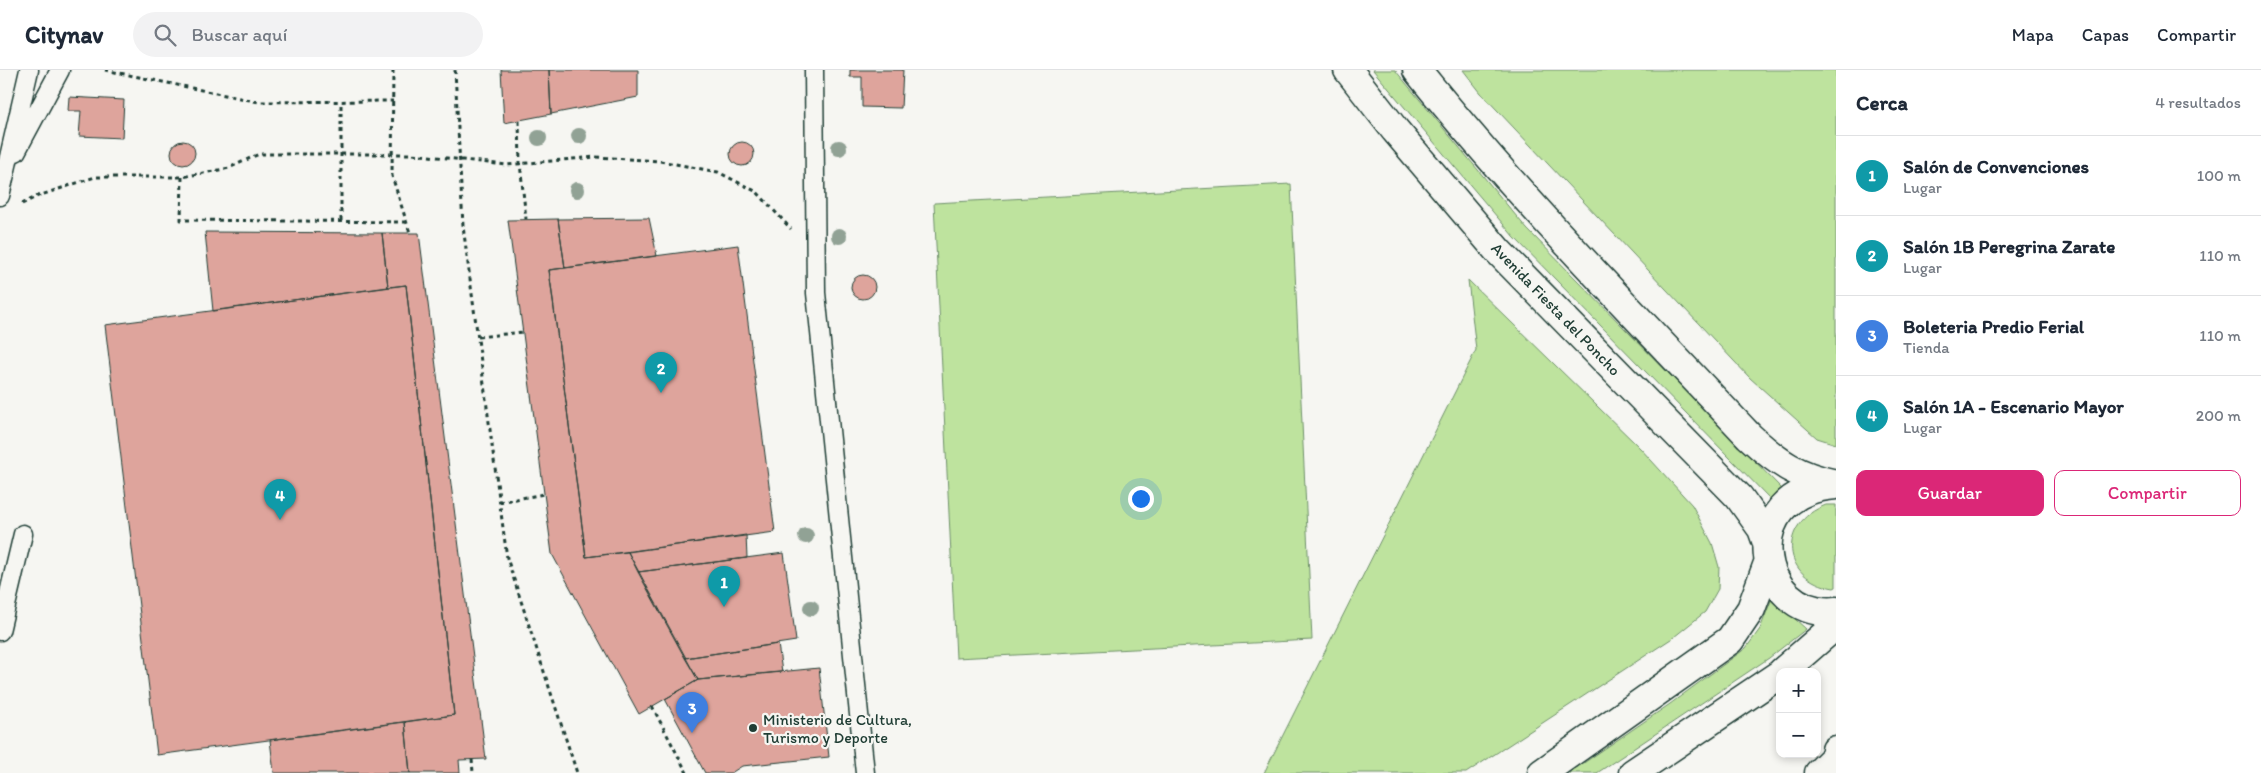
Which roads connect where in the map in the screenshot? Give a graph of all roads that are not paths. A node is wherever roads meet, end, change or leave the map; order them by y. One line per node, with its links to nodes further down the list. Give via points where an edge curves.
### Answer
1 (29, 70): 6 (lane)
2 (60, 70): 6 (lane)
3 (814, 70): 16 (lane, via 816,293)
4 (1348, 70): 10 (street, Avenida Fiesta del Poncho, via 1498,250 1739,497 1762,529)
5 (1417, 70): 8 (street, via 1543,218 1749,436 1766,452 1797,472)
6 (6, 173): 7 (lane)
7 (0, 196)
8 (1836, 485): 10 (street, via 1817,486 1798,493 1783,506 1772,523)
9 (23, 534): 13 (lane)
10 (1767, 553): 11 (street, Avenida Fiesta del Poncho, via 1776,582 1789,597 1806,607); 17 (street, via 1751,609 1730,640)
11 (1836, 611)
12 (1836, 626): 14 (street)
13 (0, 631)
14 (1787, 668)
15 (1776, 676): 18 (street)
16 (865, 773)
17 (1542, 773)
18 (1633, 773)

